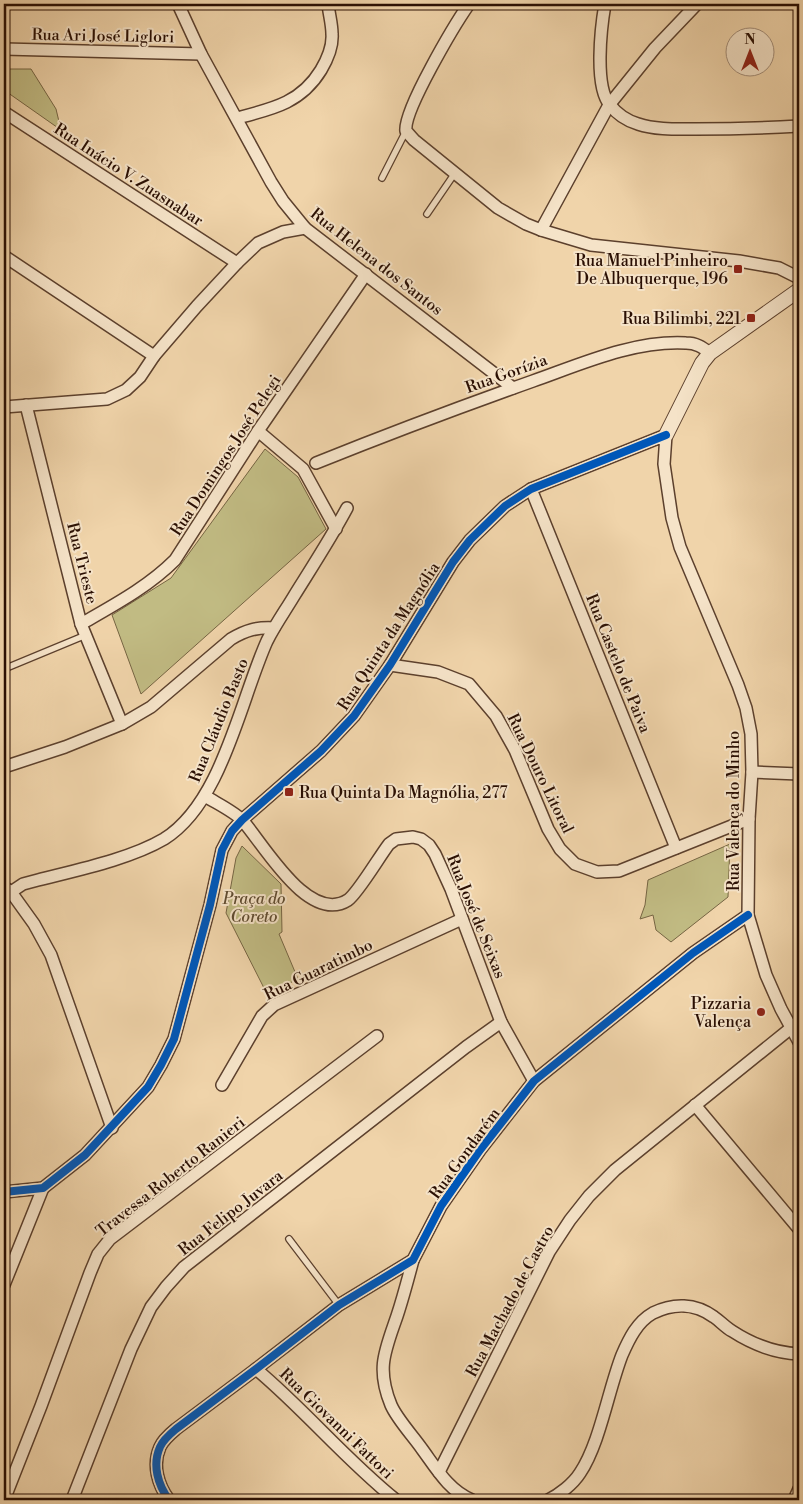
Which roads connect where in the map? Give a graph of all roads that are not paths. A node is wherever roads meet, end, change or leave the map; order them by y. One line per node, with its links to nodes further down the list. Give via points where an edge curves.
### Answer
1 (178, 4): 7 (street, Rua Helena dos Santos)
2 (328, 4): 10 (street, via 332,36 327,60 314,82 297,97 279,106)
3 (468, 4): 12 (street, via 419,92 406,121)
4 (605, 4): 8 (street, via 600,71)
5 (697, 4): 8 (street, via 655,48)
6 (4, 49): 7 (street, Rua Ari José Liglori)
7 (201, 54): 10 (street, Rua Helena dos Santos)
8 (609, 105): 11 (street, via 639,125 664,129); 17 (street)
9 (4, 112): 19 (street, Rua Inácio V. Zuasnabar)
10 (237, 118): 16 (street, Rua Helena dos Santos, via 283,201)
11 (799, 126)
12 (406, 131): 13 (street); 14 (lane)
13 (454, 173): 15 (lane); 17 (street, via 498,208)
14 (382, 178)
15 (427, 214)
16 (305, 228): 19 (street, via 271,236 258,243); 20 (street, Rua Helena dos Santos)
17 (541, 230): 21 (street, via 591,245 779,268)
18 (4, 256): 24 (street)
19 (237, 263): 24 (street)
20 (366, 274): 25 (street, Rua Helena dos Santos); 28 (street, Rua Domingos José Pelegi)
21 (799, 278)
22 (799, 290): 23 (street)
23 (715, 349): 25 (street, Rua Gorízia, via 693,344 655,344 619,351); 29 (street, via 702,363)
24 (154, 356): 26 (street, via 140,377 126,390 107,398)
25 (514, 388): 30 (street, Rua Gorízia)
26 (26, 405): 27 (street); 34 (street, Rua Trieste)
27 (4, 407)
28 (258, 432): 33 (street, via 303,469); 34 (street, Rua Domingos José Pelegi, via 175,560 138,591)
29 (666, 435): 31 (street, Rua Quinta da Magnólia); 41 (street, Rua Valença do Minho, via 664,464 672,518 680,548 746,708 751,734)
30 (316, 463)
31 (531, 489): 37 (street, Rua Quinta da Magnólia, via 505,506 458,555); 46 (street, Rua Castelo de Paiva)
32 (347, 508): 33 (street, Rua Cláudio Basto)
33 (336, 529): 35 (street, Rua Cláudio Basto)
34 (81, 624): 36 (street, Rua Trieste)
35 (274, 628): 39 (street, via 259,627 231,639 151,707); 43 (street, Rua Cláudio Basto)
36 (86, 635): 38 (lane); 39 (street, Rua Trieste)
37 (390, 664): 45 (street, Rua Quinta da Magnólia, via 336,736); 46 (street, Rua Douro Litoral, via 438,672 469,684 496,716 515,750 548,829 574,864 597,872 619,871)
38 (4, 669)
39 (122, 724): 40 (street)
40 (4, 767)
41 (752, 772): 42 (street); 44 (street, Rua Valença do Minho)
42 (799, 774)
43 (205, 796): 45 (street, Rua José de Seixas); 47 (street, Rua Cláudio Basto, via 187,821 139,851)
44 (749, 819): 46 (street, Rua Douro Litoral); 48 (street, Rua Valença do Minho)
45 (242, 820): 49 (street, Rua José de Seixas, via 301,890 316,902 330,905 341,903 354,894 389,844 404,837 422,839 435,854); 57 (street, Rua Quinta da Magnólia, via 222,850 174,1039 148,1087)
46 (676, 848)
47 (7, 890): 57 (street, via 34,924 51,955)
48 (748, 915): 51 (street, Rua Valença do Minho, via 766,975); 54 (street, Rua Gondarém, via 693,953)
49 (462, 919): 50 (street, Rua José de Seixas); 55 (street, Rua Guaratimbo, via 274,1005 262,1016)
50 (501, 1022): 54 (street, Rua José de Seixas); 70 (street, Rua Felipo Juvara, via 191,1262 166,1288 151,1308 131,1350)
51 (791, 1028): 53 (street, Rua Valença do Minho); 56 (street, Rua Machado de Castro)
52 (377, 1036): 69 (street, Travessa Roberto Ranieri, via 110,1239 98,1254 90,1273)
53 (799, 1042)
54 (534, 1081): 62 (street, Rua Gondarém, via 441,1206)
55 (222, 1085)
56 (695, 1105): 60 (street); 67 (street, Rua Machado de Castro, via 615,1170 570,1220 530,1288)
57 (112, 1128): 58 (street, Rua Quinta da Magnólia, via 85,1155)
58 (43, 1188): 59 (street); 63 (street)
59 (4, 1192)
60 (799, 1229)
61 (290, 1239): 64 (lane)
62 (413, 1260): 64 (street); 67 (street, Rua Gondarém, via 382,1366 392,1406)
63 (4, 1285)
64 (339, 1304): 66 (street)
65 (799, 1354): 74 (street, via 786,1354 749,1341 701,1309 686,1305 652,1314 639,1323 627,1344 594,1444 579,1474)
66 (256, 1369): 71 (street, via 176,1429 161,1445 157,1479); 72 (street, Rua Giovanni Fattori)
67 (439, 1472): 73 (street, Rua Gondarém, via 444,1480)
68 (799, 1489): 75 (street)
69 (4, 1500)
70 (72, 1500)
71 (169, 1500)
72 (396, 1500)
73 (472, 1500)
74 (548, 1500)
75 (794, 1500)

